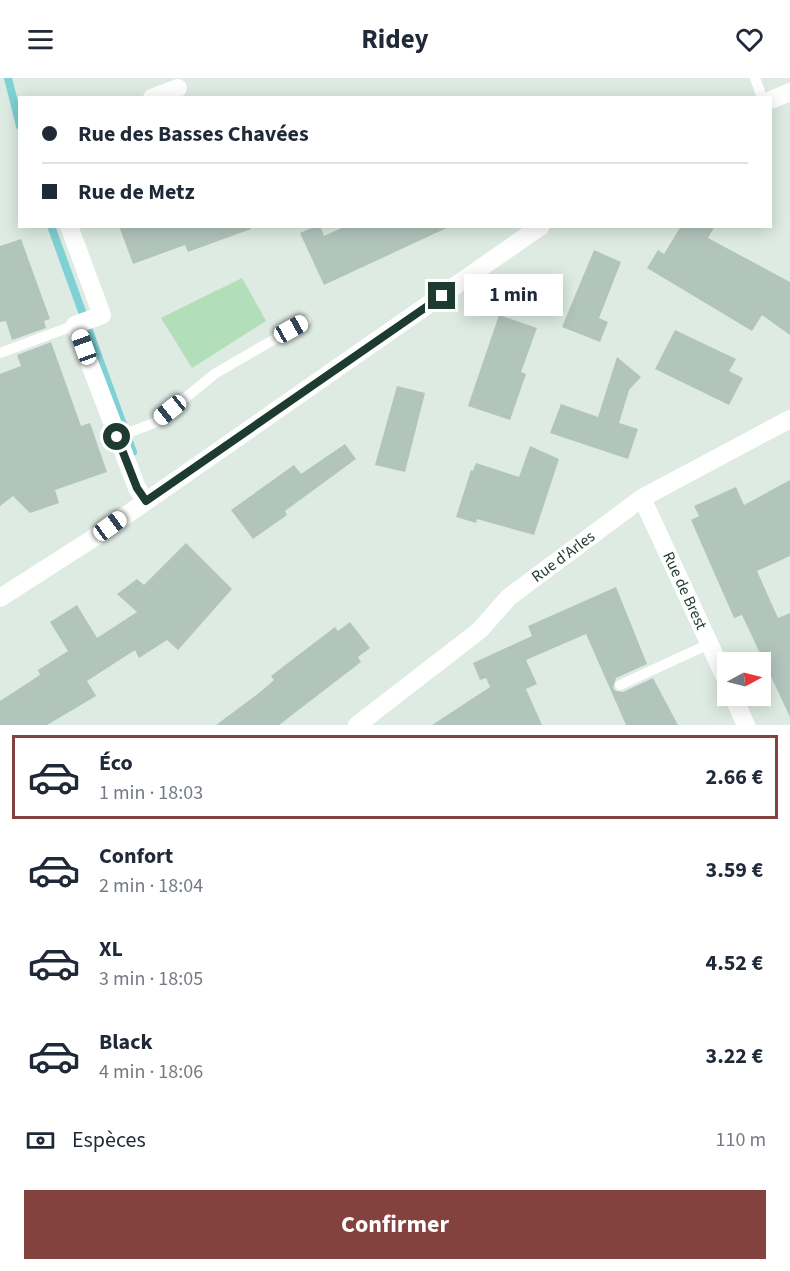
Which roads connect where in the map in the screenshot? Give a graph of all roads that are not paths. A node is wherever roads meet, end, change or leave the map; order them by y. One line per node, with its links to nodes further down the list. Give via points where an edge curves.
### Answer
1 (755, 78): 5 (lane)
2 (178, 88): 4 (street)
3 (790, 92): 6 (street)
4 (157, 96)
5 (761, 96)
6 (772, 100)
7 (70, 228): 10 (street, via 102,315)
8 (538, 228): 15 (street)
9 (306, 321): 13 (lane, via 216,373 154,423)
10 (75, 325): 11 (lane); 13 (street)
11 (0, 353)
12 (790, 418): 14 (street, Rue d'Arles)
13 (117, 437): 15 (street)
14 (642, 498): 17 (street, Rue de Brest); 21 (street, Rue d'Arles, via 509,597 480,630)
15 (146, 501): 16 (street)
16 (0, 598)
17 (709, 644): 18 (street, Rue de Brest); 19 (lane)
18 (717, 661)
19 (620, 685)
20 (737, 706): 22 (street)
21 (357, 725)
22 (746, 725)

